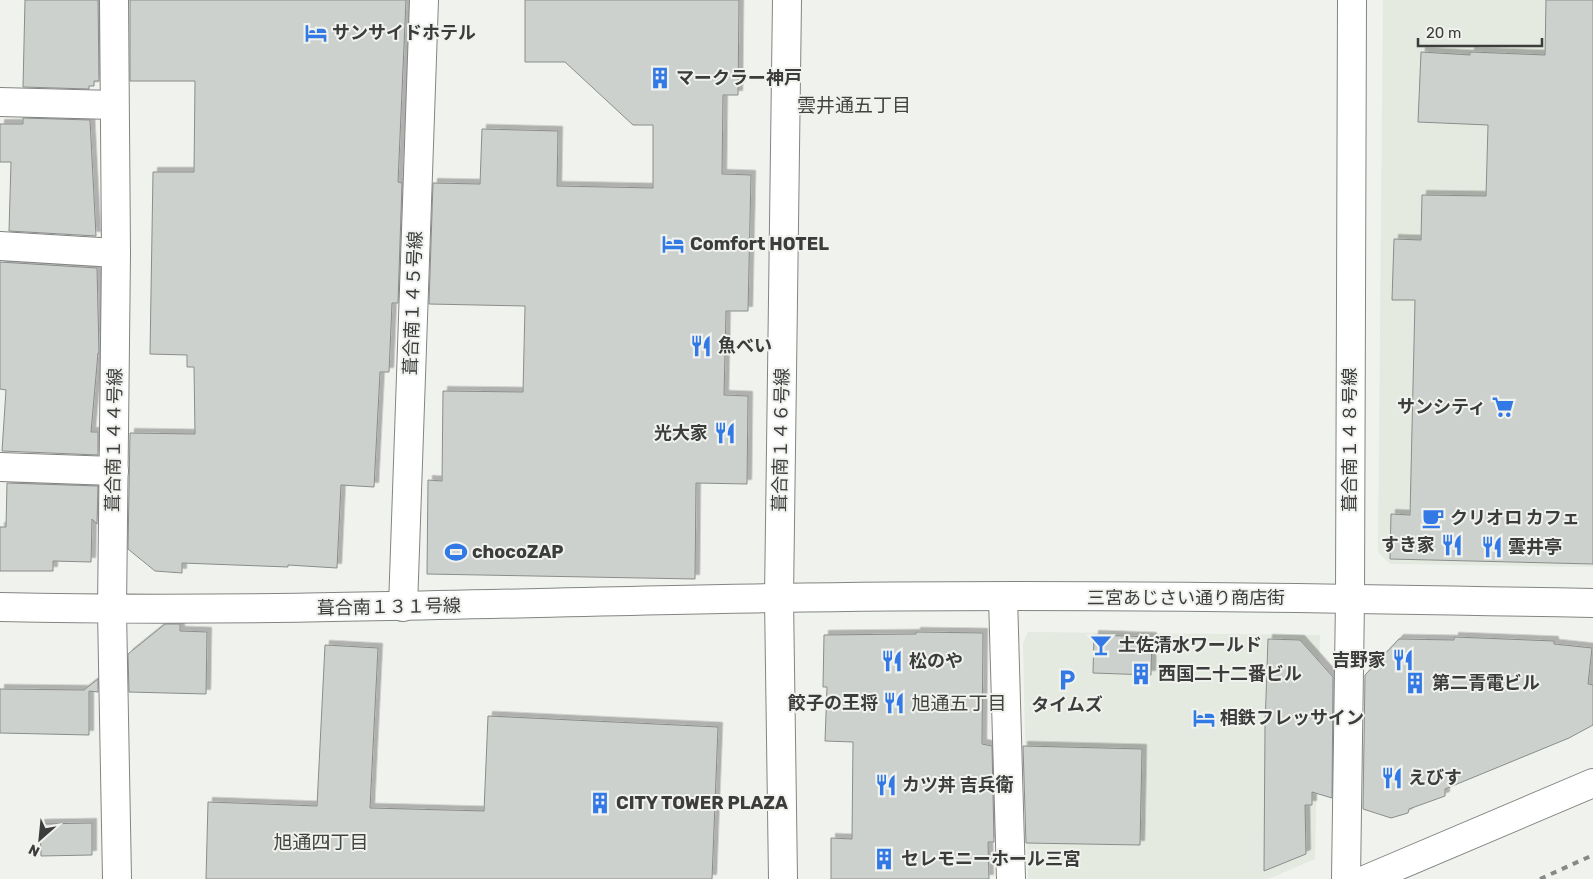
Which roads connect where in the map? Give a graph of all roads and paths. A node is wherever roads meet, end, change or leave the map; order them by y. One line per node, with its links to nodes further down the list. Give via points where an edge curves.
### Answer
1 (114, 0): 6 (street, 葺合南１４４号線)
2 (424, 0): 16 (street, 葺合南１４５号線)
3 (787, 0): 12 (street, 葺合南１４６号線)
4 (1352, 0): 13 (street, 葺合南１４８号線)
5 (0, 102): 6 (street)
6 (114, 105): 8 (street, 葺合南１４４号線)
7 (0, 246): 8 (street)
8 (116, 253): 10 (street, 葺合南１４４号線)
9 (0, 467): 10 (street)
10 (114, 470): 17 (street, 葺合南１４４号線)
11 (1003, 597): 12 (street, 三宮あじさい通り商店街); 13 (street, 三宮あじさい通り商店街); 21 (street)
12 (779, 598): 16 (street, 葺合南１３１号線); 20 (street, 葺合南１４６号線)
13 (1350, 599): 14 (street, 三宮あじさい通り商店街); 22 (street, 葺合南１４８号線)
14 (1593, 603)
15 (0, 607): 17 (street, 葺合南１３１号線)
16 (403, 607): 17 (street, 葺合南１３１号線)
17 (112, 610): 19 (street, 葺合南１４４号線)
18 (1593, 783): 23 (street)
19 (117, 879)
20 (783, 879)
21 (1011, 879)
22 (1346, 879)
23 (1368, 879)

